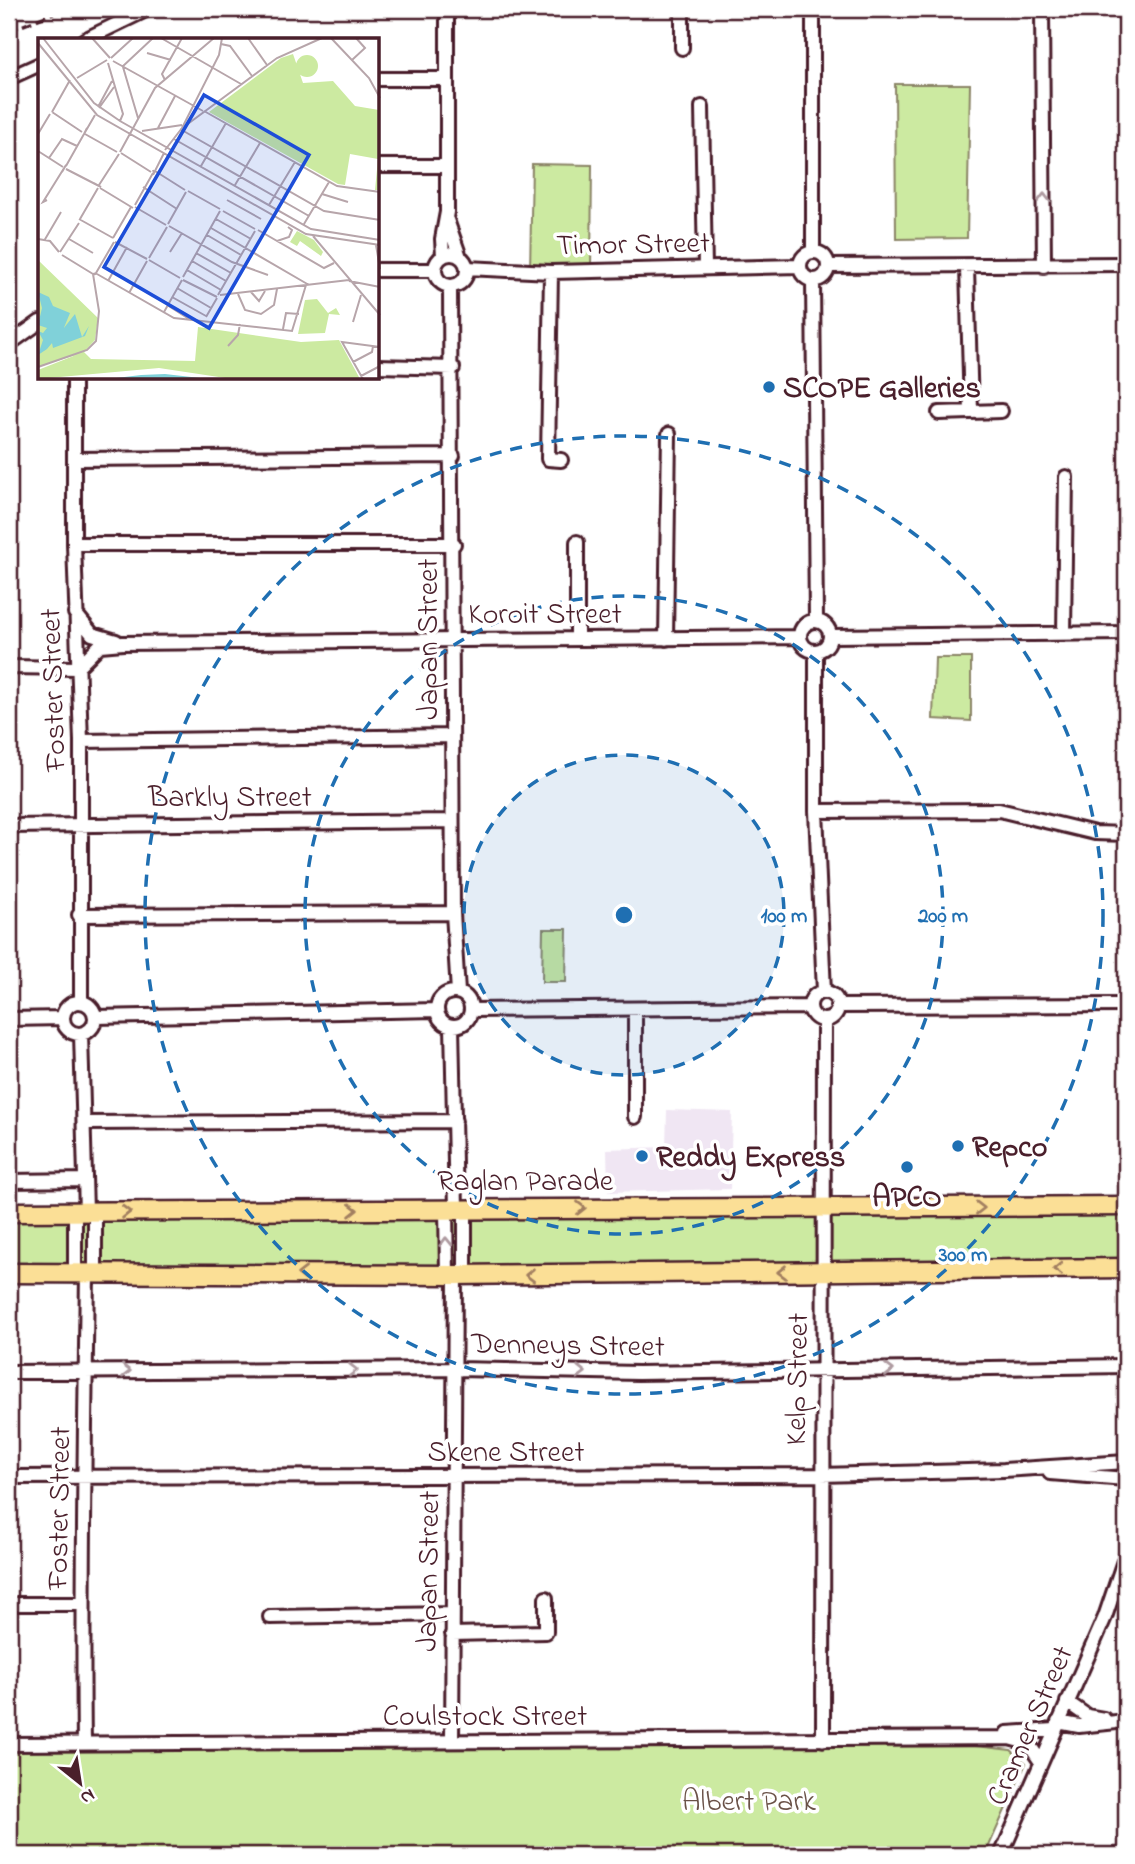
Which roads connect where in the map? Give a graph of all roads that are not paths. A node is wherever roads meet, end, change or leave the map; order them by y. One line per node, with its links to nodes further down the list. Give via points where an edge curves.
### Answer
1 (148, 9): 6 (street)
2 (447, 9): 11 (street)
3 (682, 9): 7 (street)
4 (813, 9): 16 (street)
5 (1042, 9): 22 (street, one-way to 5)
6 (88, 38)
7 (682, 48)
8 (38, 65): 9 (street)
9 (9, 78)
10 (380, 79): 11 (street)
11 (447, 79): 14 (street)
12 (702, 107): 24 (street)
13 (380, 166): 14 (street)
14 (447, 166): 15 (street)
15 (447, 220): 17 (street); 18 (street)
16 (813, 252): 20 (street, via 805,255); 21 (street, via 822,254)
17 (443, 257): 18 (street); 26 (street)
18 (463, 262): 27 (street, Timor Street); 29 (street, via 463,280)
19 (1126, 264): 22 (street)
20 (800, 266): 24 (street, Timor Street); 28 (street, via 802,274)
21 (828, 266): 23 (street); 28 (street, via 822,278)
22 (1044, 266): 23 (street)
23 (967, 267): 36 (street)
24 (705, 268): 27 (street, Timor Street)
25 (380, 270): 26 (street)
26 (435, 270): 29 (street, via 441,282)
27 (551, 272): 41 (street, via 548,459)
28 (813, 280): 47 (street)
29 (450, 286): 33 (street, Japan Street)
30 (38, 322): 31 (street)
31 (9, 345)
32 (380, 366): 33 (street)
33 (453, 368): 39 (street, Japan Street)
34 (74, 380): 40 (street, Foster Street)
35 (1001, 411): 36 (street)
36 (971, 412): 37 (street)
37 (939, 413)
38 (669, 434): 53 (street)
39 (453, 456): 40 (street); 45 (street, Japan Street)
40 (74, 458): 44 (street, Foster Street)
41 (561, 460)
42 (1066, 477): 49 (street)
43 (577, 542): 52 (street)
44 (74, 544): 45 (street); 46 (street, Foster Street)
45 (453, 544): 54 (street, Japan Street)
46 (75, 613): 55 (street, Koroit Street, via 93,634); 58 (street, Foster Street)
47 (816, 621): 50 (street, via 827,625); 51 (street, via 806,623)
48 (1126, 633): 49 (street)
49 (1064, 634): 50 (street)
50 (831, 636): 56 (street, via 827,647)
51 (800, 637): 53 (street, Koroit Street); 56 (street, via 805,648)
52 (576, 639): 53 (street, Koroit Street); 54 (street, Koroit Street)
53 (666, 639)
54 (453, 640): 55 (street, Koroit Street); 59 (street, Japan Street)
55 (123, 643): 58 (street, Koroit Street, via 100,645)
56 (816, 652): 61 (street)
57 (9, 667): 58 (street)
58 (77, 668): 60 (street, Foster Street)
59 (452, 736): 60 (street); 62 (street, Japan Street)
60 (81, 741): 63 (street, Foster Street)
61 (816, 811): 65 (street, via 999,810 1096,833); 69 (street)
62 (452, 821): 63 (street, Barkly Street); 66 (street, Japan Street)
63 (81, 823): 64 (street, Barkly Street); 67 (street, Foster Street)
64 (9, 826)
65 (1126, 834)
66 (453, 913): 67 (street); 68 (street, Japan Street)
67 (79, 915): 70 (street, Foster Street)
68 (458, 992): 75 (street, via 444,994); 76 (street, via 466,997)
69 (824, 992): 72 (street, via 832,995); 73 (street, via 812,998)
70 (81, 1001): 77 (street); 78 (street, via 66,1008)
71 (1126, 1005): 72 (street)
72 (838, 1006): 80 (street)
73 (810, 1007): 74 (street); 80 (street, via 816,1018)
74 (635, 1009): 76 (street); 83 (street)
75 (436, 1010): 77 (street); 81 (street, via 441,1020)
76 (471, 1010): 81 (street, via 464,1022)
77 (96, 1017): 82 (street, via 92,1028)
78 (63, 1018): 79 (street); 82 (street, via 70,1032)
79 (9, 1019)
80 (824, 1020): 89 (street, Kelp Street)
81 (452, 1026): 84 (street, Japan Street)
82 (81, 1034): 85 (street)
83 (635, 1117)
84 (455, 1121): 85 (street); 90 (street, Japan Street)
85 (85, 1123): 86 (street)
86 (85, 1180): 87 (street); 92 (street)
87 (9, 1181)
88 (1126, 1206): 89 (highway, Raglan Parade, one-way to 88)
89 (825, 1208): 90 (highway, Raglan Parade, one-way to 89); 94 (street, Kelp Street)
90 (456, 1209): 92 (highway, Raglan Parade, one-way to 90); 97 (street, Japan Street, one-way to 90); 97 (street, Japan Street)
91 (9, 1212): 92 (highway, Raglan Parade)
92 (85, 1212): 96 (street); 96 (street)
93 (1126, 1268): 94 (highway, one-way to 94)
94 (825, 1272): 97 (highway, one-way to 97); 101 (street, Kelp Street)
95 (9, 1273): 96 (highway)
96 (86, 1273): 97 (highway, one-way to 96); 100 (street, Foster Street)
97 (456, 1275): 99 (street, Japan Street)
98 (1126, 1366): 101 (street, Denneys Street, one-way to 98)
99 (457, 1369): 100 (street, Denneys Street, one-way to 99); 101 (street, Denneys Street, one-way to 101); 108 (street, Japan Street)
100 (86, 1371): 102 (street, Denneys Street); 105 (street, Foster Street)
101 (821, 1371): 106 (street, Kelp Street)
102 (9, 1372)
103 (1126, 1462): 104 (street, Skene Street)
104 (1004, 1471): 106 (street, Skene Street); 109 (street, Skene Street)
105 (87, 1475): 107 (street, Skene Street); 108 (street, Skene Street); 114 (street, Foster Street)
106 (821, 1475): 108 (street, Skene Street); 123 (street, Kelp Street)
107 (9, 1477)
108 (454, 1477): 115 (street, Japan Street)
109 (1126, 1479)
110 (1126, 1555): 117 (street, Cramer Street)
111 (1126, 1583): 117 (street, Cramer Street)
112 (546, 1598): 118 (street, via 546,1632)
113 (9, 1604): 114 (street)
114 (82, 1604): 126 (street, Foster Street)
115 (452, 1614): 116 (street); 118 (street, Japan Street)
116 (270, 1617)
117 (1105, 1617): 119 (street, Cramer Street)
118 (452, 1634): 124 (street, Japan Street)
119 (1067, 1702): 120 (street, via 1087,1716); 121 (street, Cramer Street)
120 (1126, 1721): 121 (street, Coulstock Street)
121 (1056, 1726): 122 (street, Coulstock Street); 127 (street, Cramer Street)
122 (961, 1737): 123 (street, Coulstock Street); 127 (street, Coulstock Street, via 1017,1739 1031,1747)
123 (822, 1740): 124 (street, Coulstock Street)
124 (452, 1741): 126 (street, Coulstock Street)
125 (9, 1744): 126 (street, Coulstock Street)
126 (84, 1744)
127 (1041, 1762): 128 (street, Cramer Street)
128 (1001, 1855)

